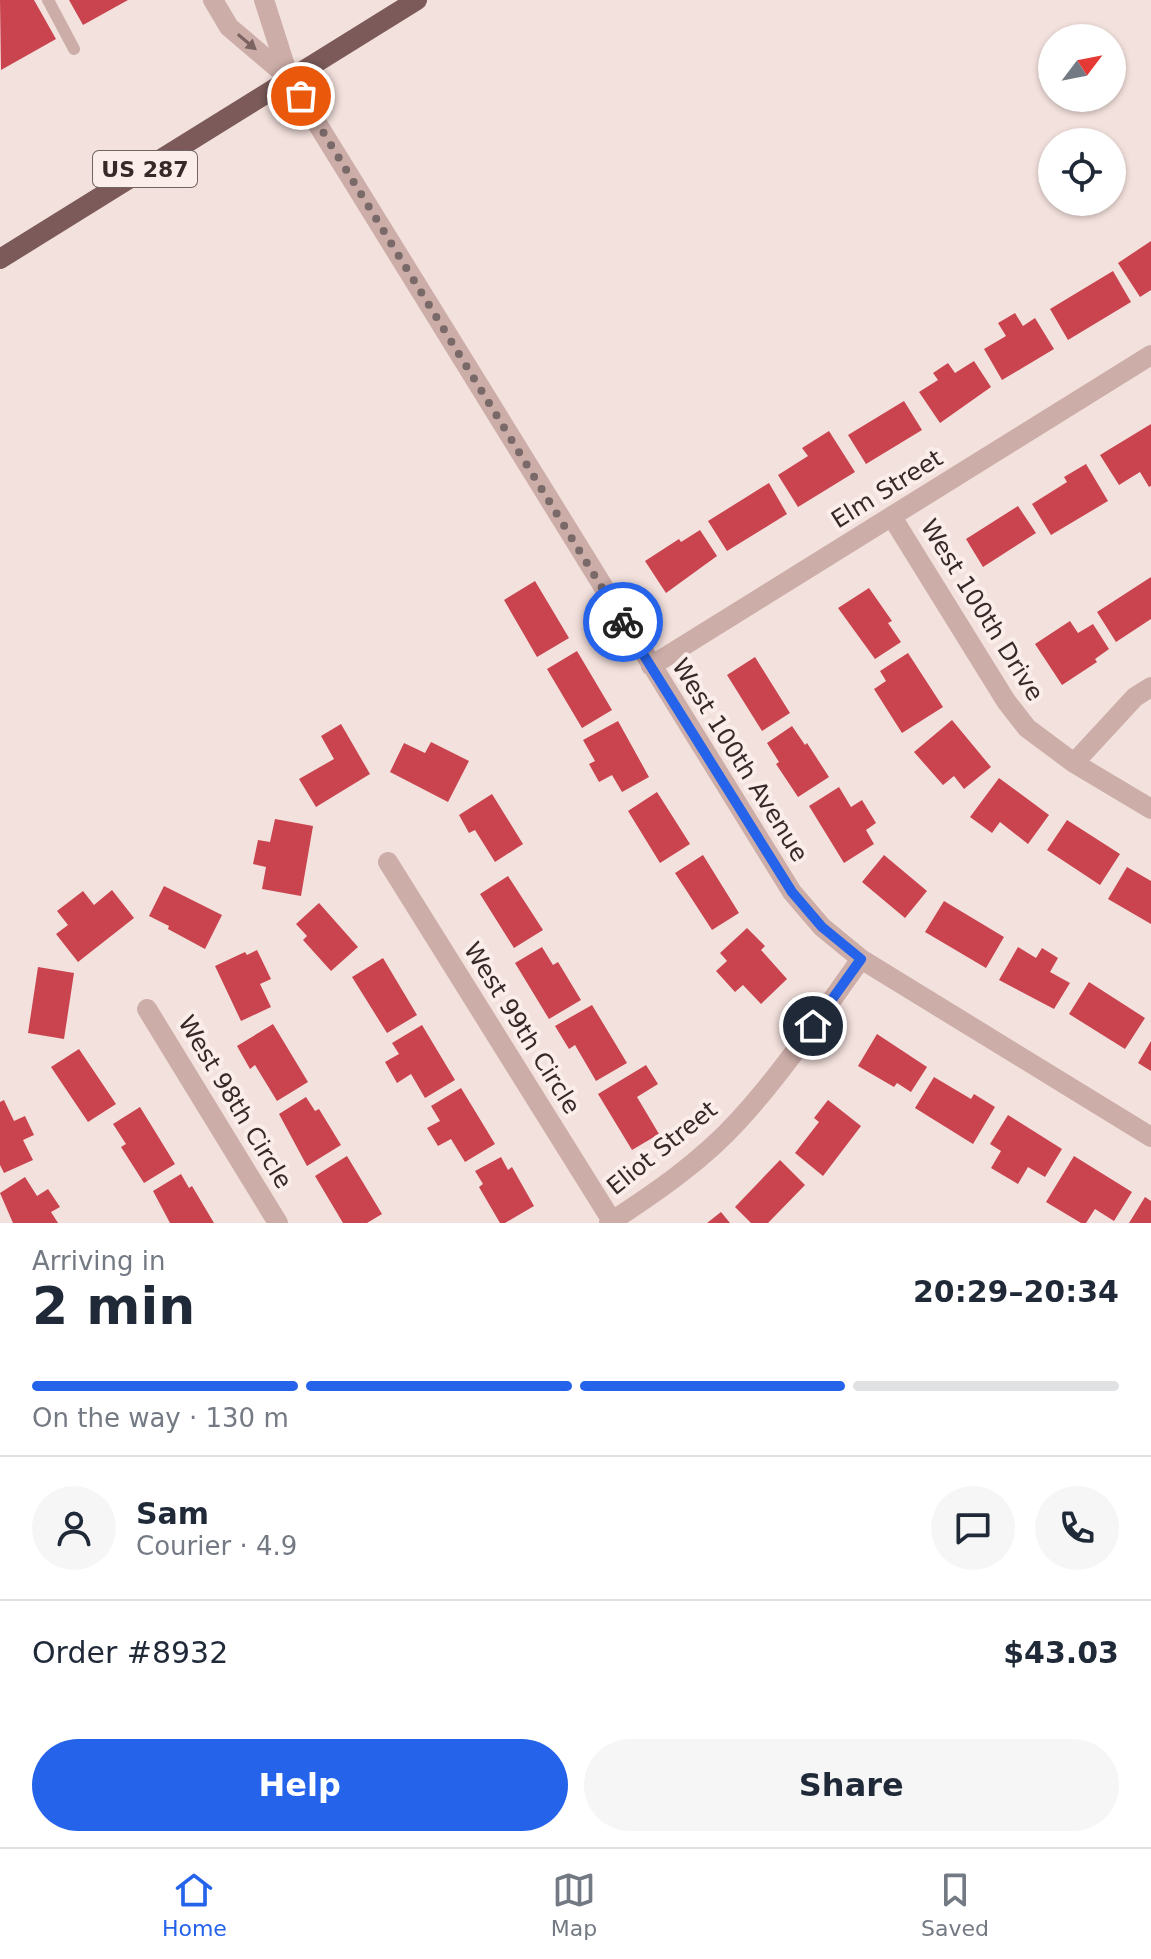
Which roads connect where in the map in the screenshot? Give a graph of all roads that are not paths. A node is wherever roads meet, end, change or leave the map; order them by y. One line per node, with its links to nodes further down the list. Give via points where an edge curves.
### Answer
1 (48, 0): 5 (lane)
2 (213, 0): 6 (street, West 100th Avenue, one-way to 6, via 229,27)
3 (264, 0): 6 (street, West 100th Avenue)
4 (417, 0): 6 (main road, US 287)
5 (74, 49)
6 (289, 78): 7 (main road, US 287); 10 (street, West 100th Avenue)
7 (0, 259)
8 (1151, 355): 9 (street, Elm Street)
9 (892, 517): 10 (street, Elm Street); 12 (street, West 100th Drive, via 1006,701 1027,728)
10 (651, 666): 15 (street, West 100th Avenue, via 792,892 822,927)
11 (1151, 687): 12 (street, via 1135,697)
12 (1074, 763): 13 (street, West 100th Drive)
13 (1151, 809)
14 (388, 862): 18 (street, West 99th Circle)
15 (861, 959): 17 (street, West 100th Avenue); 18 (street, Eliot Street, via 738,1122 695,1161)
16 (147, 1009): 19 (street, West 98th Circle)
17 (1151, 1137)
18 (611, 1222)
19 (278, 1223)

